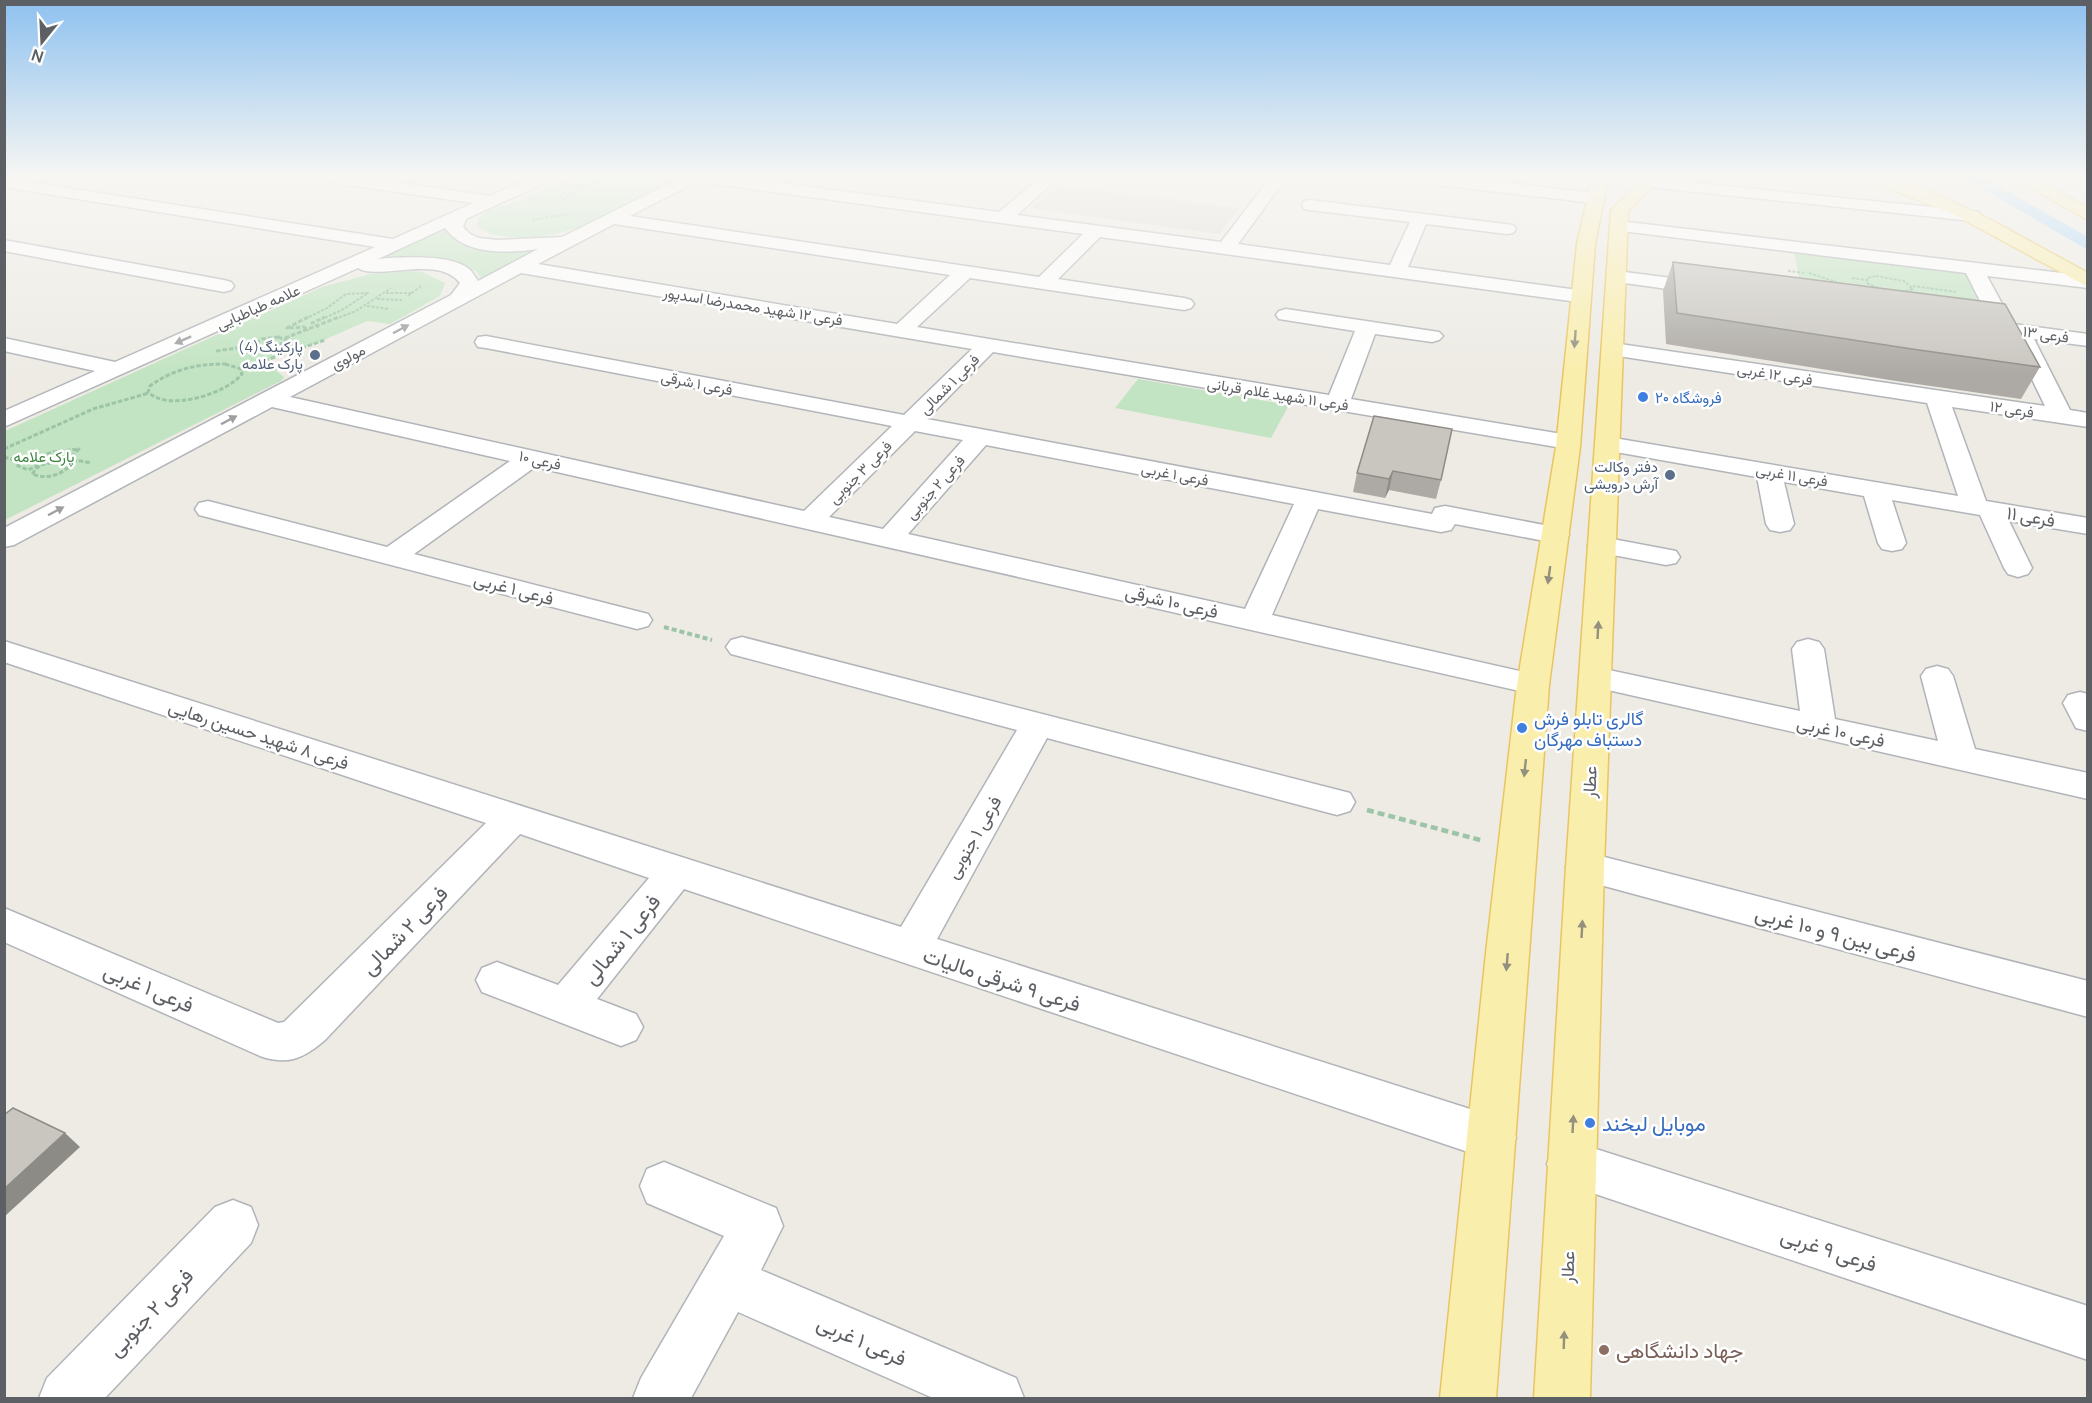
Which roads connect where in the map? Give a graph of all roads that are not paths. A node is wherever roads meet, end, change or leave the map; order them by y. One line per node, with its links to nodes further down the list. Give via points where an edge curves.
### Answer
1 (387, 243): 17 (street)
2 (400, 243): 17 (street, علامه طباطبایی)
3 (492, 243): 4 (street)
4 (534, 243)
5 (563, 243): 20 (street, مولوی)
6 (775, 243): 23 (street)
7 (1084, 243): 26 (street)
8 (1191, 243): 19 (street)
9 (1229, 243): 19 (street)
10 (1410, 243): 22 (street)
11 (1609, 243): 18 (main road, عطار)
12 (1611, 243): 18 (main road, عطار)
13 (1790, 243): 18 (street, via 1785,254)
14 (1879, 243): 21 (street)
15 (2020, 243): 25 (main road)
16 (4, 245): 27 (street)
17 (397, 245): 24 (street, علامه طباطبایی)
18 (1610, 247): 28 (street); 29 (main road, عطار); 42 (main road, عطار)
19 (1226, 248): 22 (street)
20 (519, 267): 30 (street, مولوی); 36 (street, فرعی ۱۲ شهید محمدرضا اسدپور)
21 (1973, 268): 25 (street); 35 (street)
22 (1398, 271): 29 (street)
23 (965, 272): 26 (street); 36 (street)
24 (327, 276): 30 (street, via 385,264 444,268 462,273 470,283); 43 (street, علامه طباطبایی, one-way to 43)
25 (2088, 282)
26 (1043, 284): 31 (street)
27 (224, 286)
28 (1735, 292)
29 (1578, 296): 52 (main road, عطار, one-way to 52)
30 (458, 299): 45 (street, مولوی, one-way to 30)
31 (1184, 304)
32 (1286, 315): 34 (street)
33 (1951, 321): 35 (street, فرعی ۱۳)
34 (1367, 327): 37 (street); 46 (street)
35 (2012, 330): 38 (street, فرعی ۱۳); 47 (street, via 2041,373)
36 (901, 331): 41 (street, فرعی ۱۲ شهید محمدرضا اسدپور)
37 (1431, 336)
38 (2088, 339)
39 (486, 342): 50 (street, فرعی ۱ شرقی)
40 (4, 344): 43 (street)
41 (988, 345): 46 (street, فرعی ۱۱ شهید غلام قربانی); 50 (street, فرعی ۱ شمالی)
42 (1613, 349): 44 (street, فرعی ۱۲ غربی); 53 (main road, عطار)
43 (118, 369): 48 (street, علامه طباطبایی)
44 (1937, 398): 47 (street, فرعی ۱۲); 58 (street)
45 (269, 399): 54 (street, فرعی ۱۰); 65 (street, مولوی, one-way to 45)
46 (1338, 404): 52 (street, فرعی ۱۱ شهید غلام قربانی)
47 (2062, 417): 49 (street, فرعی ۱۲)
48 (4, 420)
49 (2088, 420)
50 (909, 423): 51 (street, فرعی ۱ غربی); 60 (street, فرعی ۳ جنوبی)
51 (980, 436): 57 (street, فرعی ۱ غربی); 64 (street, فرعی ۲ جنوبی)
52 (1568, 442): 63 (main road, عطار)
53 (1608, 444): 55 (street, فرعی ۱۱ غربی); 67 (main road, عطار)
54 (531, 458): 60 (street, فرعی ۱۰); 68 (street)
55 (1769, 471): 56 (street, فرعی ۱۱ غربی); 61 (street)
56 (1875, 489): 58 (street, فرعی ۱۱ غربی); 66 (street)
57 (1309, 499): 63 (street, فرعی ۱ غربی, via 1441,524 1445,514); 72 (street)
58 (1983, 508): 62 (street, فرعی ۱۱); 70 (street)
59 (208, 509): 68 (street)
60 (811, 520): 64 (street, فرعی ۱۰ شرقی)
61 (1780, 524)
62 (2088, 526)
63 (1555, 535): 78 (main road, عطار, one-way to 78)
64 (890, 538): 72 (street, فرعی ۱۰ شرقی)
65 (4, 539)
66 (1892, 543)
67 (1602, 545): 69 (street); 77 (main road, عطار, one-way to 67)
68 (392, 556): 71 (street, فرعی ۱ غربی)
69 (1666, 557)
70 (2018, 568)
71 (637, 620)
72 (1255, 620): 78 (street, فرعی ۱۰ شرقی)
73 (741, 647): 79 (street)
74 (1808, 649): 80 (street)
75 (4, 651): 84 (street, فرعی ۸ شهید حسین رهایی)
76 (1937, 676): 81 (street)
77 (1595, 677): 80 (street, فرعی ۱۰ غربی); 85 (main road, عطار)
78 (1533, 684): 94 (main road, عطار, one-way to 94)
79 (1036, 725): 83 (street); 88 (street, فرعی ۱ جنوبی)
80 (1819, 726): 81 (street, فرعی ۱۰ غربی)
81 (1960, 758): 82 (street, فرعی ۱۰ غربی)
82 (2088, 786)
83 (1337, 802)
84 (513, 818): 86 (street, فرعی ۹ شرقی مالیات); 93 (street, فرعی ۲ شمالی)
85 (1585, 867): 90 (street, فرعی بین ۹ و ۱۰ غربی); 95 (main road, عطار, one-way to 85)
86 (676, 872): 88 (street, فرعی ۹ شرقی مالیات); 91 (street, فرعی ۱ شمالی)
87 (4, 924): 93 (street, فرعی ۱ غربی, via 276,1042)
88 (910, 949): 94 (street, فرعی ۹ شرقی مالیات)
89 (497, 980): 91 (street)
90 (2088, 999)
91 (566, 1006): 92 (street)
92 (621, 1027)
93 (294, 1040)
94 (1492, 1138): 103 (main road, عطار)
95 (1571, 1164): 99 (street, فرعی ۹ غربی); 104 (main road, عطار, one-way to 95)
96 (664, 1186): 98 (street, via 758,1226)
97 (233, 1225): 100 (street, فرعی ۲ جنوبی)
98 (727, 1281): 101 (street); 102 (street, فرعی ۱ غربی)
99 (2088, 1334)
100 (67, 1398)
101 (661, 1398)
102 (996, 1398)
103 (1468, 1398)
104 (1562, 1398)

